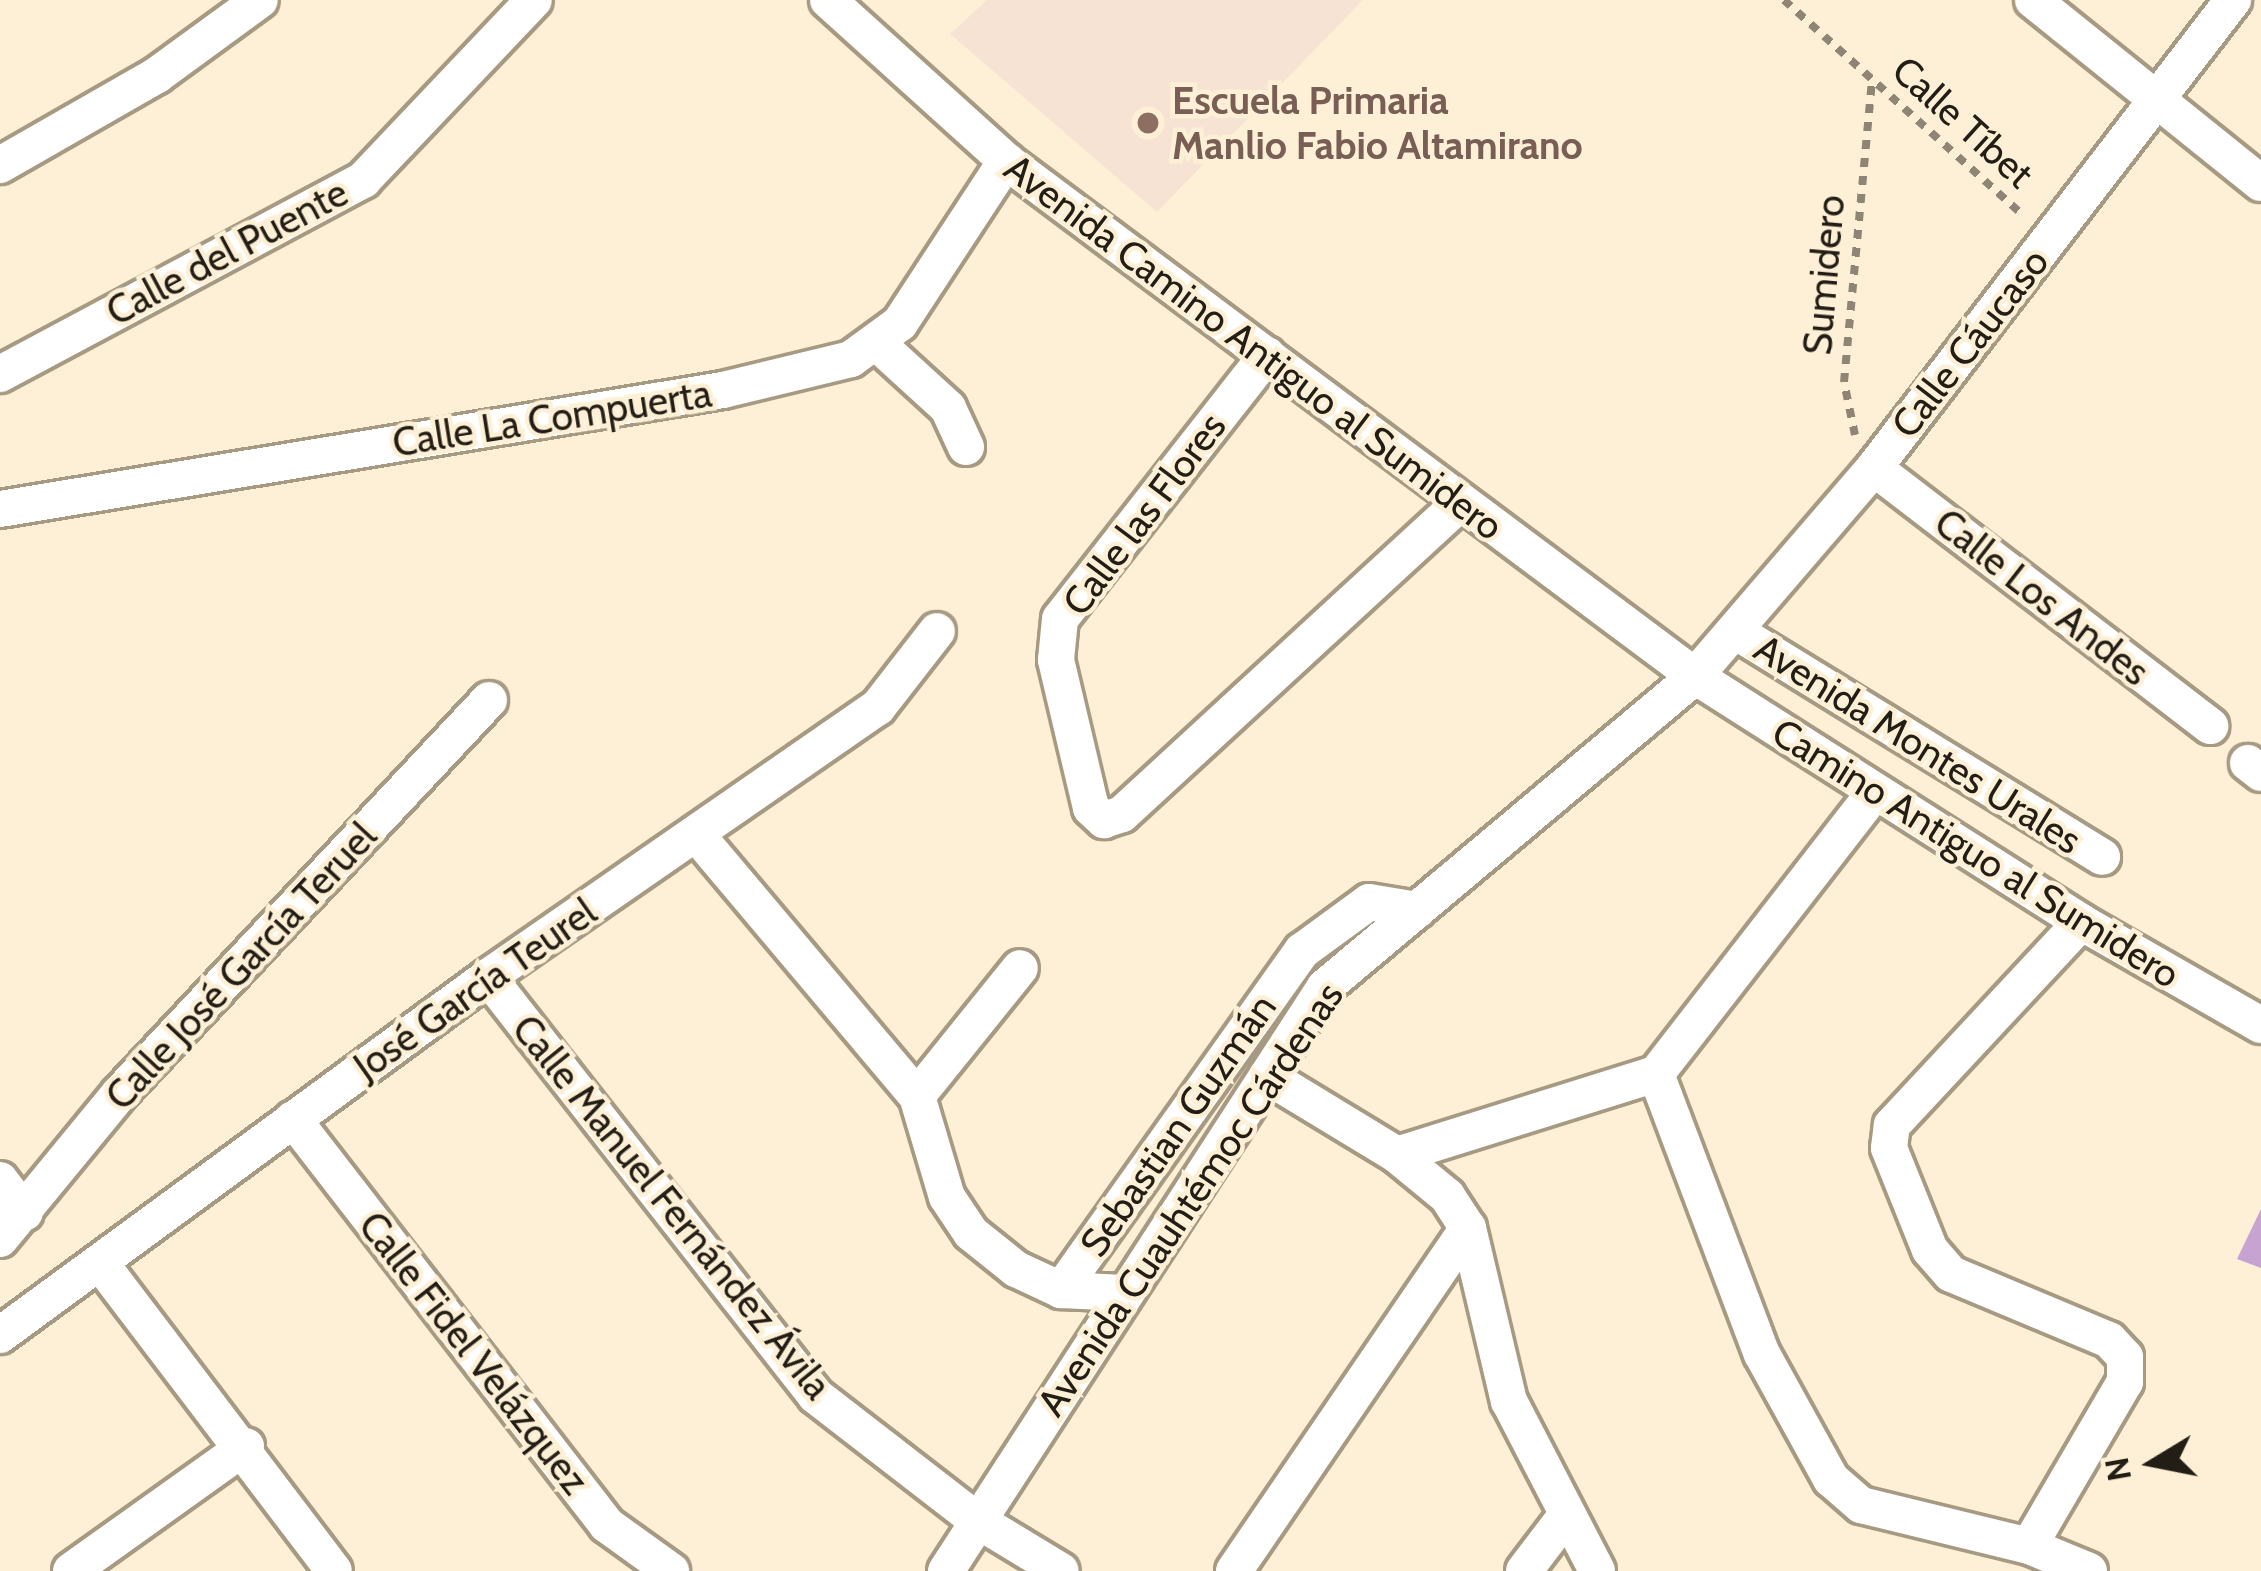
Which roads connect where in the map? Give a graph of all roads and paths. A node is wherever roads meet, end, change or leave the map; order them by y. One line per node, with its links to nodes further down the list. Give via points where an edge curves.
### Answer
1 (260, 0): 10 (street, via 157,75)
2 (534, 0): 15 (street, Calle del Puente, via 363,180)
3 (828, 0): 9 (street, Avenida Camino Antiguo al Sumidero)
4 (1784, 0): 7 (path, Calle Tíbet)
5 (2032, 0): 8 (street)
6 (2233, 0): 8 (street, Calle Cáucaso)
7 (1872, 81): 12 (path, Calle Tíbet); 17 (path, Sumidero, via 1844,382 1852,430)
8 (2157, 100): 11 (street); 12 (street, Calle Cáucaso)
9 (1006, 161): 13 (street); 14 (street, Avenida Camino Antiguo al Sumidero)
10 (0, 165)
11 (2261, 183)
12 (2050, 239): 17 (street, Calle Cáucaso)
13 (878, 344): 16 (street, via 948,408); 19 (street, Calle La Compuerta, via 851,359 723,390)
14 (1267, 355): 18 (street, Avenida Camino Antiguo al Sumidero); 18 (street, Calle las Flores, via 1060,619 1056,660 1091,808 1104,820 1122,814)
15 (0, 374)
16 (966, 447)
17 (1874, 468): 20 (street, Calle Cáucaso); 24 (street, Calle Los Andes)
18 (1460, 503): 22 (street, Avenida Camino Antiguo al Sumidero)
19 (0, 509)
20 (1735, 631): 22 (street, Calle Cáucaso); 27 (street, Avenida Montes Urales)
21 (937, 632): 26 (street, José García Teurel, via 878,707)
22 (1694, 676): 25 (street, Camino Antiguo al Sumidero); 28 (street, Avenida Cuauhtémoc Cárdenas)
23 (489, 700): 39 (street, Calle José García Teruel, via 120,1093)
24 (2210, 726)
25 (1875, 792): 29 (street, Camino Antiguo al Sumidero); 33 (street)
26 (697, 836): 31 (street, José García Teurel); 35 (street)
27 (2102, 857)
28 (1417, 910): 34 (street, Avenida Cuauhtémoc Cárdenas, via 1325,987); 42 (street, Sebastian Guzmán, via 1369,902 1302,951)
29 (2081, 922): 32 (street, Camino Antiguo al Sumidero); 48 (street, via 1892,1125 1888,1148 1930,1250 1952,1274 2109,1340 2125,1357 2125,1382)
30 (1020, 968): 35 (street)
31 (488, 977): 36 (street, José García Teurel); 47 (street, Calle Manuel Fernández Ávila, via 816,1396)
32 (2261, 1025)
33 (1657, 1074): 37 (street); 48 (street, via 1762,1354 1832,1479 1861,1504)
34 (1267, 1076): 37 (street); 43 (street, Avenida Cuauhtémoc Cárdenas)
35 (917, 1096): 42 (street, via 947,1197 971,1233 1016,1269)
36 (293, 1119): 41 (street, José García Teurel); 51 (street, Calle Fidel Velázquez, via 607,1525)
37 (1397, 1155): 40 (street, via 1447,1196)
38 (0, 1180): 39 (street)
39 (12, 1226)
40 (1468, 1228): 46 (street, via 1509,1401); 54 (street)
41 (101, 1264): 44 (street, José García Teurel); 45 (street)
42 (1061, 1290): 43 (street)
43 (1124, 1293): 47 (street, Avenida Cuauhtémoc Cárdenas)
44 (0, 1335)
45 (245, 1446): 49 (street); 50 (street)
46 (1565, 1517): 55 (street); 56 (street)
47 (975, 1519): 52 (street, Avenida Cuauhtémoc Cárdenas); 53 (street, Calle Manuel Fernández Ávila)
48 (2029, 1546): 57 (street)
49 (71, 1571)
50 (334, 1571)
51 (670, 1571)
52 (946, 1571)
53 (1061, 1571)
54 (1234, 1571)
55 (1524, 1571)
56 (1597, 1571)
57 (2089, 1571)

